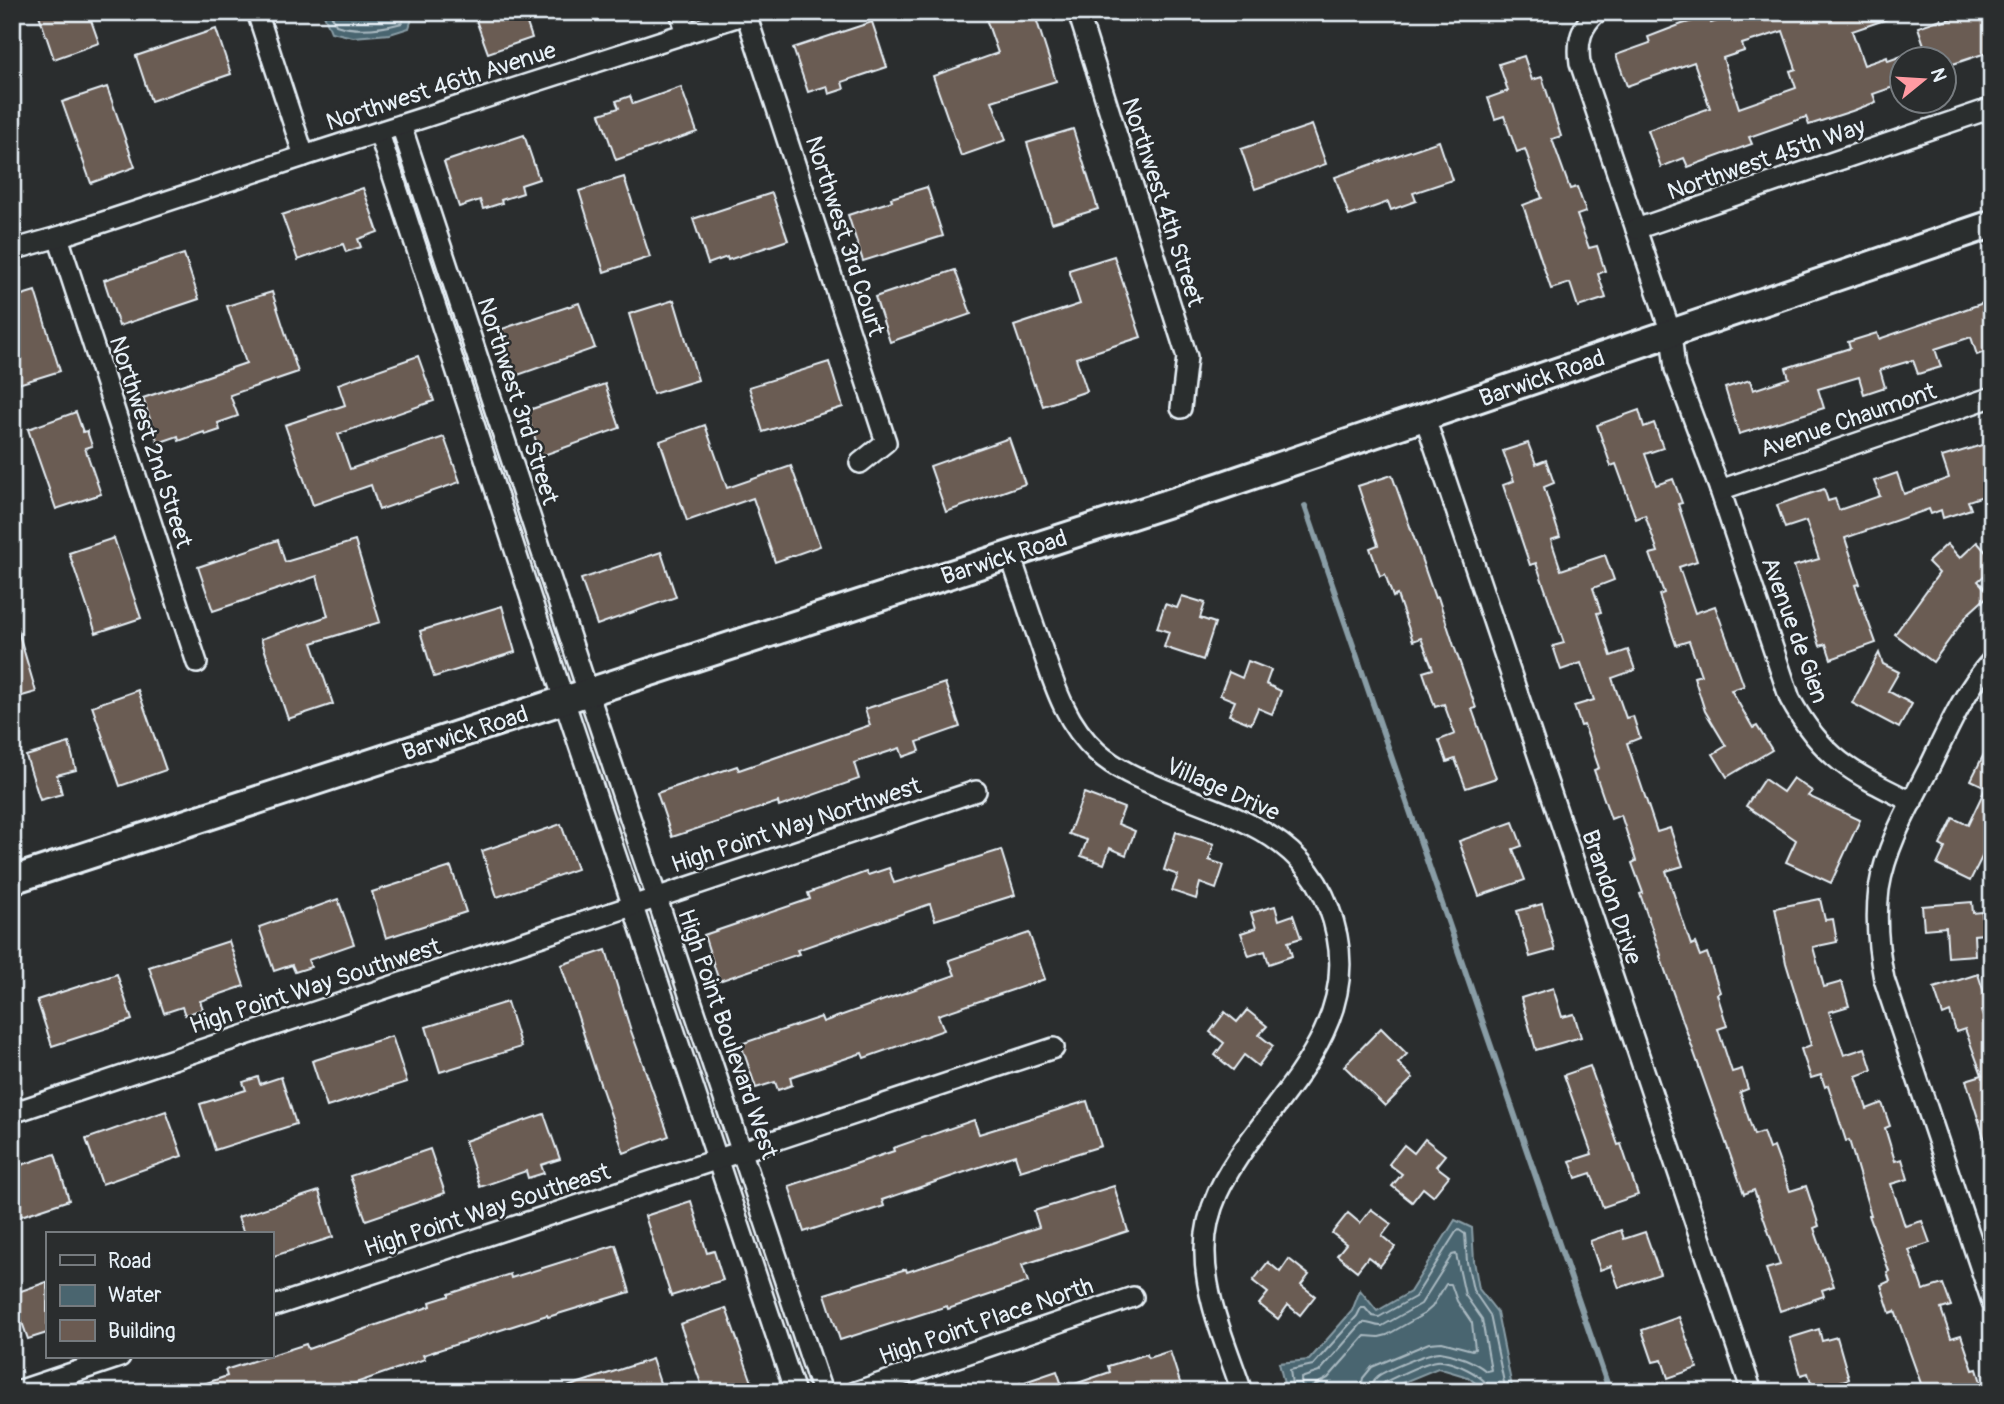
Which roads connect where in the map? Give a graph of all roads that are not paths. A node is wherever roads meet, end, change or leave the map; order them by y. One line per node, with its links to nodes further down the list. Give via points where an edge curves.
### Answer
1 (257, 12): 10 (street)
2 (680, 12): 6 (street)
3 (1077, 12): 17 (street, Northwest 4th Street, via 1187,358)
4 (1597, 12): 12 (street, Avenue de Gien, via 1580,35 1580,63)
5 (749, 13): 6 (street, Northwest 46th Avenue); 19 (street, Northwest 3rd Court, via 886,442)
6 (687, 33): 8 (street, Northwest 46th Avenue)
7 (1992, 108): 12 (street, Northwest 45th Way)
8 (401, 125): 9 (street, Northwest 46th Avenue); 24 (street, Northwest 3rd Street)
9 (379, 132): 10 (street, Northwest 46th Avenue); 24 (street, Northwest 3rd Street)
10 (304, 156): 13 (street, Northwest 46th Avenue)
11 (1992, 224): 15 (street, Barwick Road)
12 (1636, 229): 15 (street, Avenue de Gien)
13 (58, 237): 14 (street, Northwest 46th Avenue); 23 (street, Northwest 2nd Street)
14 (12, 250)
15 (1671, 333): 18 (street, Barwick Road); 20 (street, Avenue de Gien, via 1686,358 1696,392 1696,426)
16 (1992, 397): 20 (street, Avenue Chaumont)
17 (1181, 408)
18 (1425, 418): 21 (street, Barwick Road); 44 (street, Brandon Drive)
19 (860, 463)
20 (1720, 490): 26 (street, Avenue de Gien, via 1790,699 1803,722 1839,762)
21 (1010, 555): 24 (street, Barwick Road); 43 (street, Village Drive, via 1054,685 1079,732 1118,768 1238,817 1285,845 1319,886 1337,936 1340,970 1330,1022 1318,1046 1228,1171 1208,1220 1204,1247 1211,1300)
22 (1992, 660): 26 (street, via 1964,697)
23 (197, 663)
24 (576, 696): 27 (street, Barwick Road); 28 (street, High Point Boulevard West); 29 (street, High Point Boulevard West)
25 (975, 791): 28 (street, High Point Way Northwest)
26 (1912, 802): 34 (street, via 1887,856 1880,887 1878,948 1884,979)
27 (12, 880)
28 (657, 897): 29 (street, High Point Way Northwest); 32 (street, High Point Boulevard West)
29 (632, 905): 31 (street, High Point Way Southwest); 33 (street, High Point Boulevard West)
30 (1054, 1048): 32 (street, High Point Way Southeast)
31 (12, 1113)
32 (742, 1152): 33 (street, High Point Way Southeast); 41 (street, High Point Boulevard West)
33 (718, 1160): 37 (street, High Point Way Southeast); 40 (street, High Point Boulevard West)
34 (1986, 1266): 36 (street)
35 (1133, 1297): 42 (street, High Point Place North)
36 (1992, 1302)
37 (273, 1306)
38 (118, 1358): 39 (street)
39 (15, 1392)
40 (795, 1392)
41 (822, 1392)
42 (855, 1392)
43 (1242, 1392)
44 (1752, 1392)

